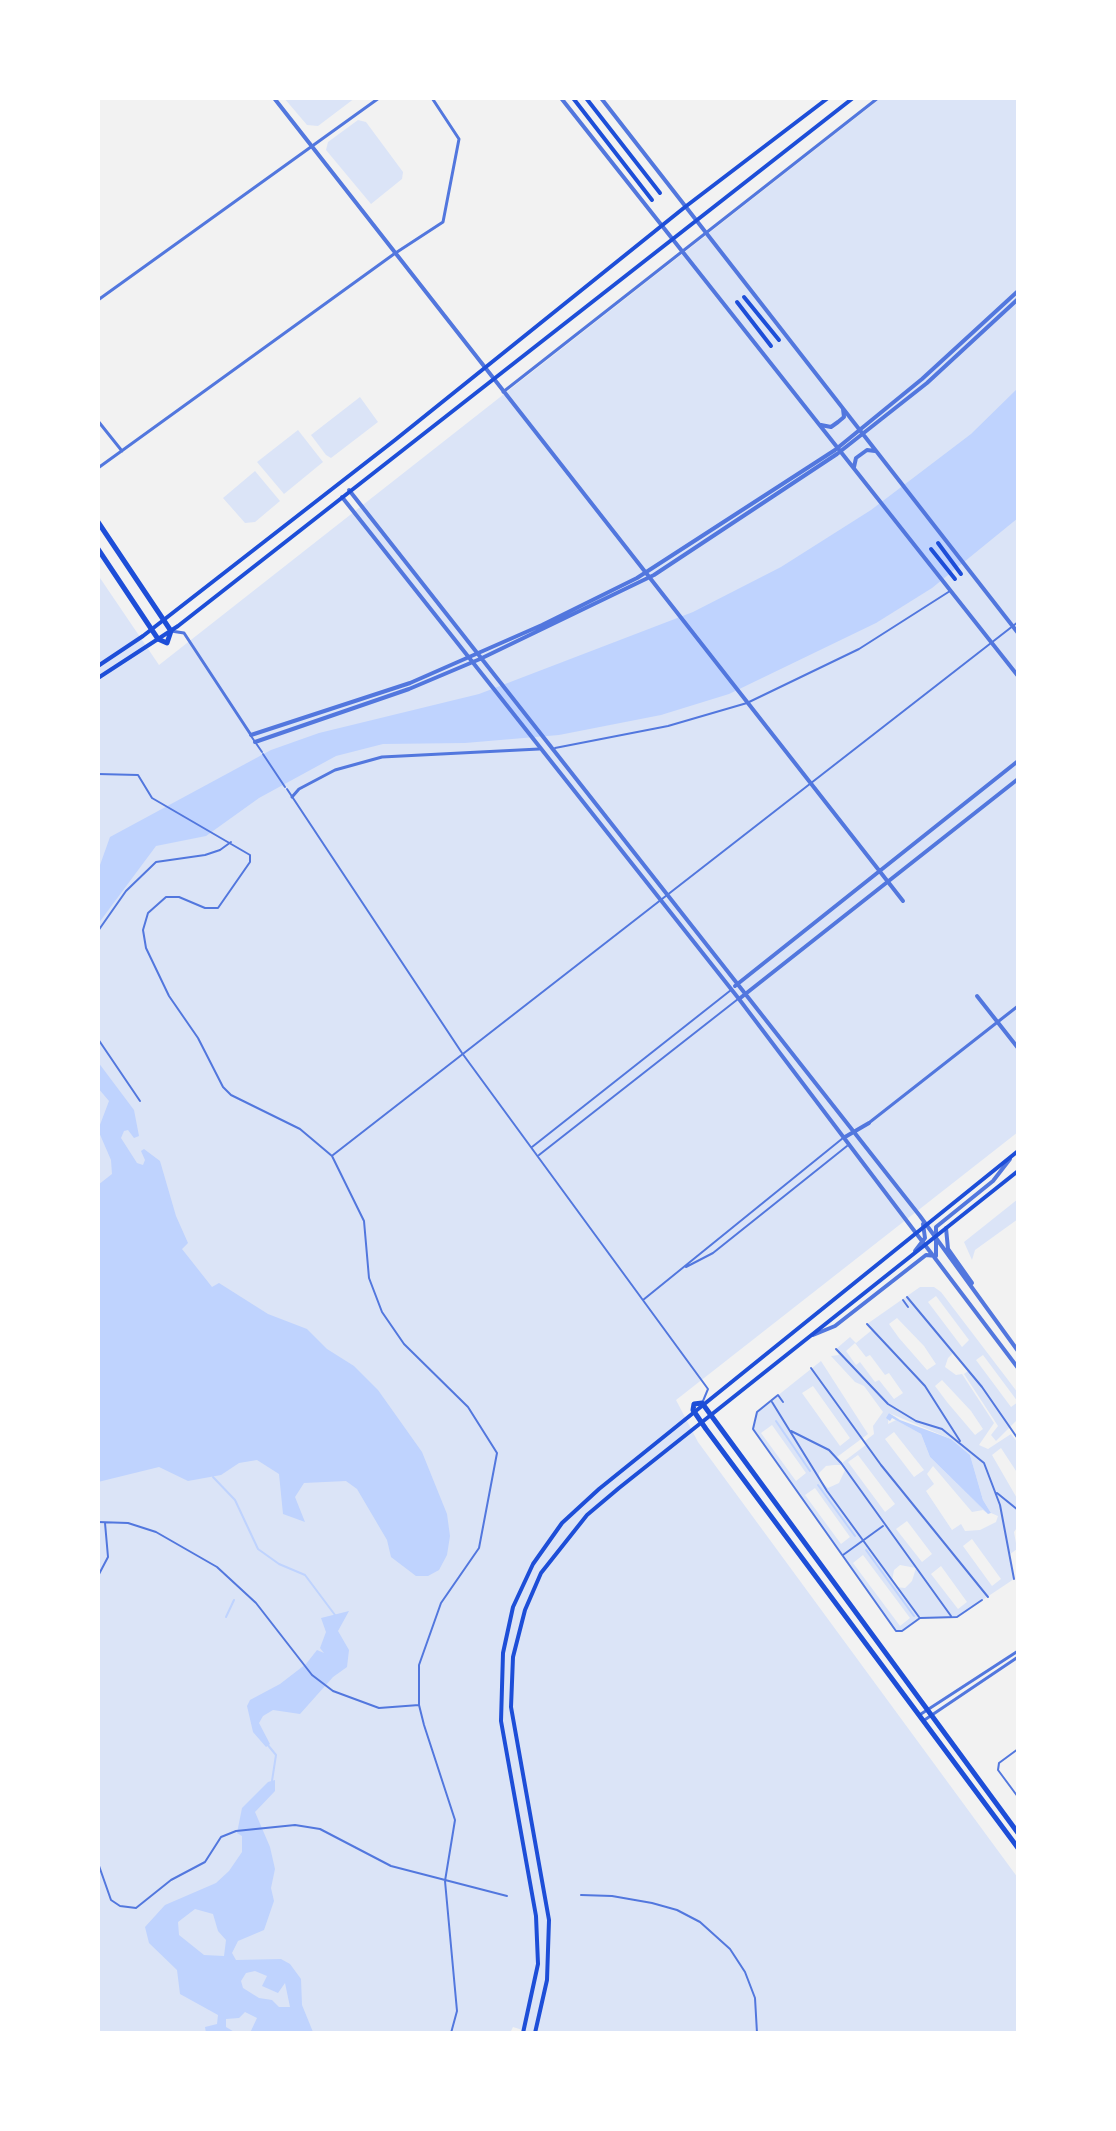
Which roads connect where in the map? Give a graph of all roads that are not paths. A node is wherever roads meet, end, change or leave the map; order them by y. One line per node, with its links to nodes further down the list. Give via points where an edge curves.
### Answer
1 (274, 98): 11 (street)
2 (379, 98): 11 (street)
3 (432, 98): 20 (street, via 459,139 443,222)
4 (561, 98): 16 (street)
5 (573, 98): 13 (main road)
6 (586, 98): 12 (main road)
7 (601, 98): 14 (street)
8 (828, 98): 14 (main road)
9 (853, 98): 15 (main road)
10 (878, 98): 17 (street)
11 (312, 149): 20 (street); 24 (street)
12 (660, 193)
13 (652, 200)
14 (685, 207): 15 (street); 16 (main road)
15 (696, 221): 17 (street); 18 (main road)
16 (661, 226): 18 (street); 28 (main road)
17 (706, 232): 19 (street); 31 (street)
18 (674, 240): 19 (street); 29 (main road)
19 (683, 251): 30 (street); 33 (street)
20 (394, 254): 28 (street); 36 (street)
21 (1018, 291): 34 (street)
22 (744, 297): 26 (main road)
23 (1018, 299): 34 (street, via 927,383)
24 (98, 300)
25 (737, 302): 27 (main road)
26 (779, 340)
27 (771, 346)
28 (483, 368): 29 (street); 50 (main road)
29 (493, 380): 30 (street); 40 (main road)
30 (503, 392): 47 (street)
31 (843, 407): 33 (street, via 844,417 838,422); 34 (street)
32 (98, 421): 36 (street)
33 (821, 425): 35 (street)
34 (862, 432): 35 (street); 37 (street)
35 (840, 449): 38 (street); 47 (street)
36 (122, 451): 39 (street)
37 (878, 452): 38 (street, via 867,450); 52 (street)
38 (854, 467): 49 (street)
39 (98, 468)
40 (349, 490): 41 (main road); 58 (street)
41 (341, 496): 54 (main road); 59 (street)
42 (98, 522): 50 (main road)
43 (938, 543): 46 (main road)
44 (98, 549): 53 (main road)
45 (931, 549): 48 (main road)
46 (961, 574)
47 (647, 575): 58 (street); 64 (street)
48 (955, 579)
49 (949, 588): 57 (street); 64 (street, via 859,649)
50 (163, 620): 53 (main road); 54 (main road)
51 (1018, 622): 52 (street)
52 (1013, 626): 55 (street); 57 (street)
53 (151, 629): 56 (main road); 60 (main road)
54 (171, 631): 56 (main road, via 167,643); 66 (street, via 184,633)
55 (1018, 633)
56 (158, 639): 62 (main road)
57 (991, 643): 61 (street); 74 (street)
58 (478, 656): 59 (street); 63 (street)
59 (471, 659): 63 (street); 65 (street); 67 (street, via 409,689)
60 (98, 666)
61 (1018, 676)
62 (98, 678)
63 (498, 688): 69 (street); 70 (street)
64 (747, 703): 70 (street, via 668,726); 74 (street)
65 (274, 728): 66 (street); 67 (street)
66 (251, 735): 68 (street)
67 (276, 735): 68 (street)
68 (255, 742): 75 (street)
69 (543, 748): 70 (street); 75 (street, via 382,757 335,770); 79 (street)
70 (551, 749): 79 (street)
71 (1018, 761): 77 (street)
72 (98, 774): 76 (street, via 138,775 152,798)
73 (1018, 779): 78 (street)
74 (809, 782): 77 (street); 79 (street)
75 (292, 797): 91 (street)
76 (232, 841): 81 (street, via 205,855 156,862 126,891); 99 (street, via 250,855 250,862 226,901 210,909 166,897 148,913 143,930 146,948 223,1087 306,1134)
77 (881, 871): 78 (street); 82 (street)
78 (888, 881): 80 (street); 84 (street)
79 (663, 897): 82 (street); 83 (street); 91 (street)
80 (903, 901)
81 (98, 931)
82 (737, 985): 83 (street); 84 (street)
83 (731, 989): 86 (street); 97 (street)
84 (744, 994): 86 (street); 94 (street)
85 (977, 996): 88 (street)
86 (739, 999): 95 (street); 100 (street)
87 (1018, 1006): 88 (street)
88 (998, 1022): 90 (street); 93 (street)
89 (98, 1039): 92 (street)
90 (1018, 1048)
91 (462, 1053): 97 (street); 99 (street)
92 (140, 1101)
93 (869, 1123): 94 (street)
94 (855, 1134): 95 (street); 96 (street); 103 (street)
95 (845, 1137): 96 (street); 112 (street)
96 (850, 1144): 106 (street); 112 (street, via 713,1253)
97 (531, 1148): 100 (street)
98 (1018, 1151): 101 (main road)
99 (332, 1156): 149 (street, via 364,1221 369,1278 382,1312 404,1344 468,1407 497,1453 479,1548 441,1603 424,1646)
100 (538, 1156): 116 (street)
101 (1012, 1156): 104 (main road); 110 (street, via 993,1181 936,1227)
102 (1018, 1171): 105 (main road)
103 (920, 1216): 104 (street); 109 (street, via 925,1238)
104 (926, 1224): 106 (main road); 107 (street)
105 (946, 1228): 107 (main road); 118 (street, via 948,1249)
106 (917, 1230): 108 (street); 127 (main road)
107 (935, 1237): 108 (main road); 111 (street)
108 (927, 1243): 109 (main road); 110 (street)
109 (911, 1255): 120 (main road)
110 (936, 1256): 113 (street); 120 (street, via 926,1255 835,1326)
111 (957, 1267): 113 (street); 118 (street)
112 (681, 1270): 116 (street)
113 (949, 1273): 124 (street)
114 (907, 1297): 132 (street)
115 (903, 1300): 117 (street)
116 (642, 1301): 127 (street, via 708,1389)
117 (908, 1307)
118 (988, 1309): 122 (street)
119 (867, 1324): 133 (street, via 925,1386)
120 (810, 1336): 129 (main road)
121 (836, 1349): 133 (street, via 888,1404)
122 (1018, 1351)
123 (811, 1368): 143 (street)
124 (1018, 1368)
125 (771, 1401): 126 (street, via 778,1395); 131 (street); 140 (street, via 757,1412 753,1429)
126 (783, 1402)
127 (702, 1403): 128 (main road, via 694,1404); 129 (main road)
128 (693, 1410): 130 (main road); 161 (main road, via 562,1523 533,1564 513,1607 503,1653 501,1721 538,1938 536,1979)
129 (711, 1415): 130 (main road); 150 (main road)
130 (701, 1423): 151 (main road); 162 (main road, via 587,1515 541,1573 525,1610 513,1657 511,1707 549,1920 547,1980)
131 (791, 1431): 138 (street, via 829,1450); 139 (street)
132 (1018, 1439)
133 (960, 1442): 134 (street, via 984,1463)
134 (996, 1492): 135 (street); 142 (street)
135 (1018, 1510)
136 (98, 1522): 137 (street)
137 (105, 1522): 141 (street, via 108,1557); 149 (street, via 156,1532 209,1562 253,1600 302,1664 333,1691 379,1708)
138 (884, 1525): 139 (street); 145 (street)
139 (865, 1541): 140 (street); 146 (street)
140 (842, 1556): 146 (street, via 896,1631)
141 (98, 1576)
142 (1014, 1579)
143 (988, 1597)
144 (982, 1600): 145 (street)
145 (952, 1617): 146 (street)
146 (920, 1618)
147 (1018, 1651): 150 (street)
148 (1018, 1657): 150 (street)
149 (419, 1705): 157 (street, via 455,1820)
150 (929, 1713): 151 (street); 154 (main road)
151 (921, 1718): 155 (main road)
152 (1018, 1749): 153 (street, via 999,1763 998,1770)
153 (1018, 1797)
154 (1018, 1833)
155 (1018, 1848)
156 (98, 1863): 157 (street, via 111,1900 136,1908 171,1880 199,1867 221,1837 295,1825 320,1829 391,1866)
157 (445, 1881): 159 (street); 160 (street, via 457,2011)
158 (581, 1895): 163 (street, via 652,1903 700,1922 730,1949 745,1972 755,1998)
159 (507, 1896)
160 (451, 2033)
161 (523, 2033)
162 (535, 2033)
163 (757, 2033)

